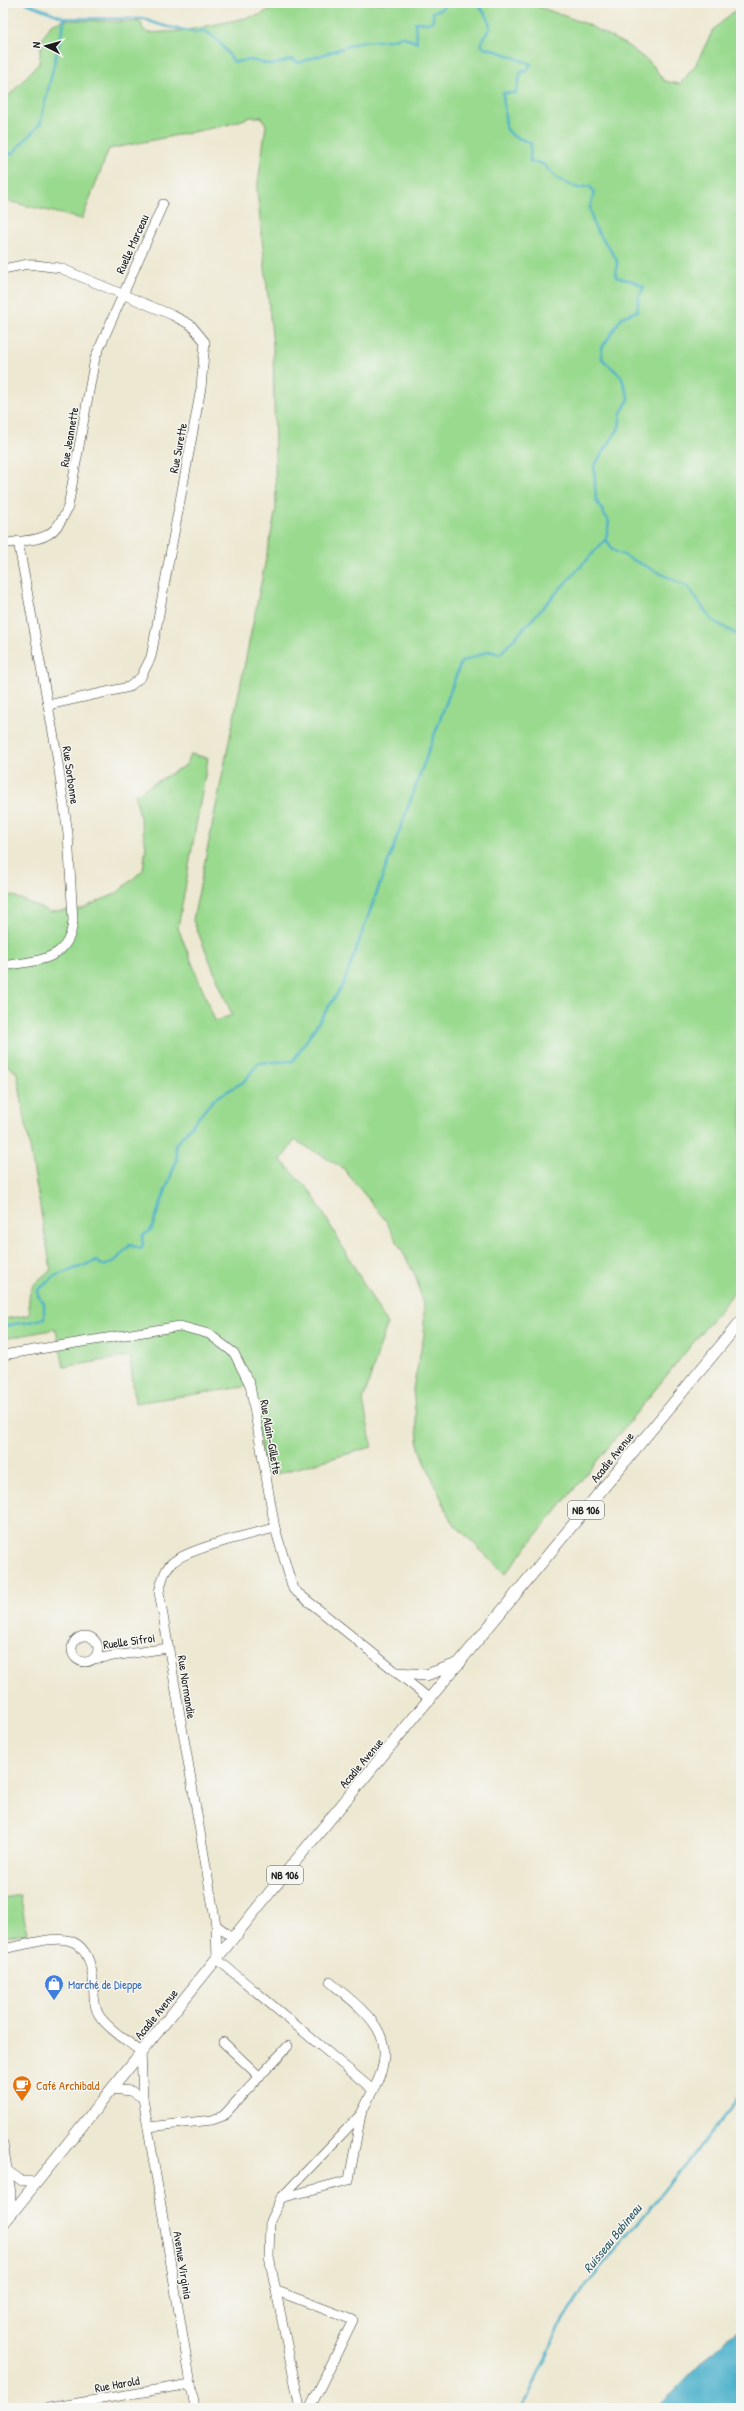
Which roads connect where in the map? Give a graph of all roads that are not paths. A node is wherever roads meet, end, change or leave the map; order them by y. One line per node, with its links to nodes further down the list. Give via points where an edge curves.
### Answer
1 (163, 204): 3 (street, Ruelle Marceau)
2 (3, 268): 3 (street, Rue Surette, via 28,264 60,268)
3 (122, 294): 4 (street, Rue Jeannette, via 95,358 68,507 61,524 47,537); 6 (street, Rue Surette, via 191,325 205,342 201,388 151,657 141,677 129,687)
4 (18, 541): 5 (street, Rue Jeannette); 6 (street, Rue Sorbonne)
5 (3, 544)
6 (48, 705): 7 (street, Rue Sorbonne, via 68,834 72,933 66,945 56,955)
7 (3, 966)
8 (741, 1321): 13 (main road, Acadie Avenue / NB 106)
9 (3, 1355): 10 (street, Rue Alain-Gillette, via 180,1326 209,1334 234,1353 250,1386)
10 (275, 1528): 11 (street, Rue Normandie, via 196,1551 173,1562 163,1574 159,1592); 14 (street, Rue Alain-Gillette, via 293,1589)
11 (168, 1648): 12 (street, Ruelle Sifroi); 16 (street, Rue Normandie)
12 (93, 1659)
13 (462, 1662): 14 (main road, via 426,1676); 15 (main road, Acadie Avenue / NB 106)
14 (398, 1673): 15 (street, Rue Alain-Gillette)
15 (431, 1700): 17 (main road, Acadie Avenue / NB 106)
16 (216, 1925): 17 (street, via 229,1935); 19 (street, Rue Normandie)
17 (238, 1935): 19 (main road, Acadie Avenue / NB 106)
18 (3, 1949): 23 (street, via 63,1939 76,1941 86,1952 91,1965 95,2005 100,2016)
19 (217, 1959): 23 (main road, Acadie Avenue / NB 106); 26 (street)
20 (330, 1982): 26 (street, via 367,2013 378,2031 385,2065)
21 (222, 2042): 24 (street)
22 (288, 2046): 24 (street)
23 (141, 2052): 25 (main road, Acadie Avenue / NB 106); 27 (street, Avenue Virginia)
24 (260, 2077): 29 (street, via 223,2116 212,2120)
25 (112, 2089): 27 (street, via 131,2091); 32 (main road, Acadie Avenue / NB 106)
26 (373, 2090): 28 (street)
27 (143, 2098): 29 (street, Avenue Virginia)
28 (361, 2114): 33 (street); 33 (street, via 349,2180)
29 (148, 2127): 36 (street, Avenue Virginia)
30 (3, 2144): 31 (street)
31 (8, 2171): 32 (street, via 22,2181); 34 (street, via 11,2193)
32 (38, 2181): 34 (main road, Acadie Avenue / NB 106)
33 (281, 2198): 35 (street, via 272,2213 269,2229 269,2257)
34 (6, 2220)
35 (277, 2291): 39 (street); 40 (street, via 354,2320)
36 (191, 2384): 37 (street, Rue Harold); 38 (street, Avenue Virginia)
37 (48, 2408)
38 (195, 2408)
39 (300, 2408)
40 (310, 2408)

